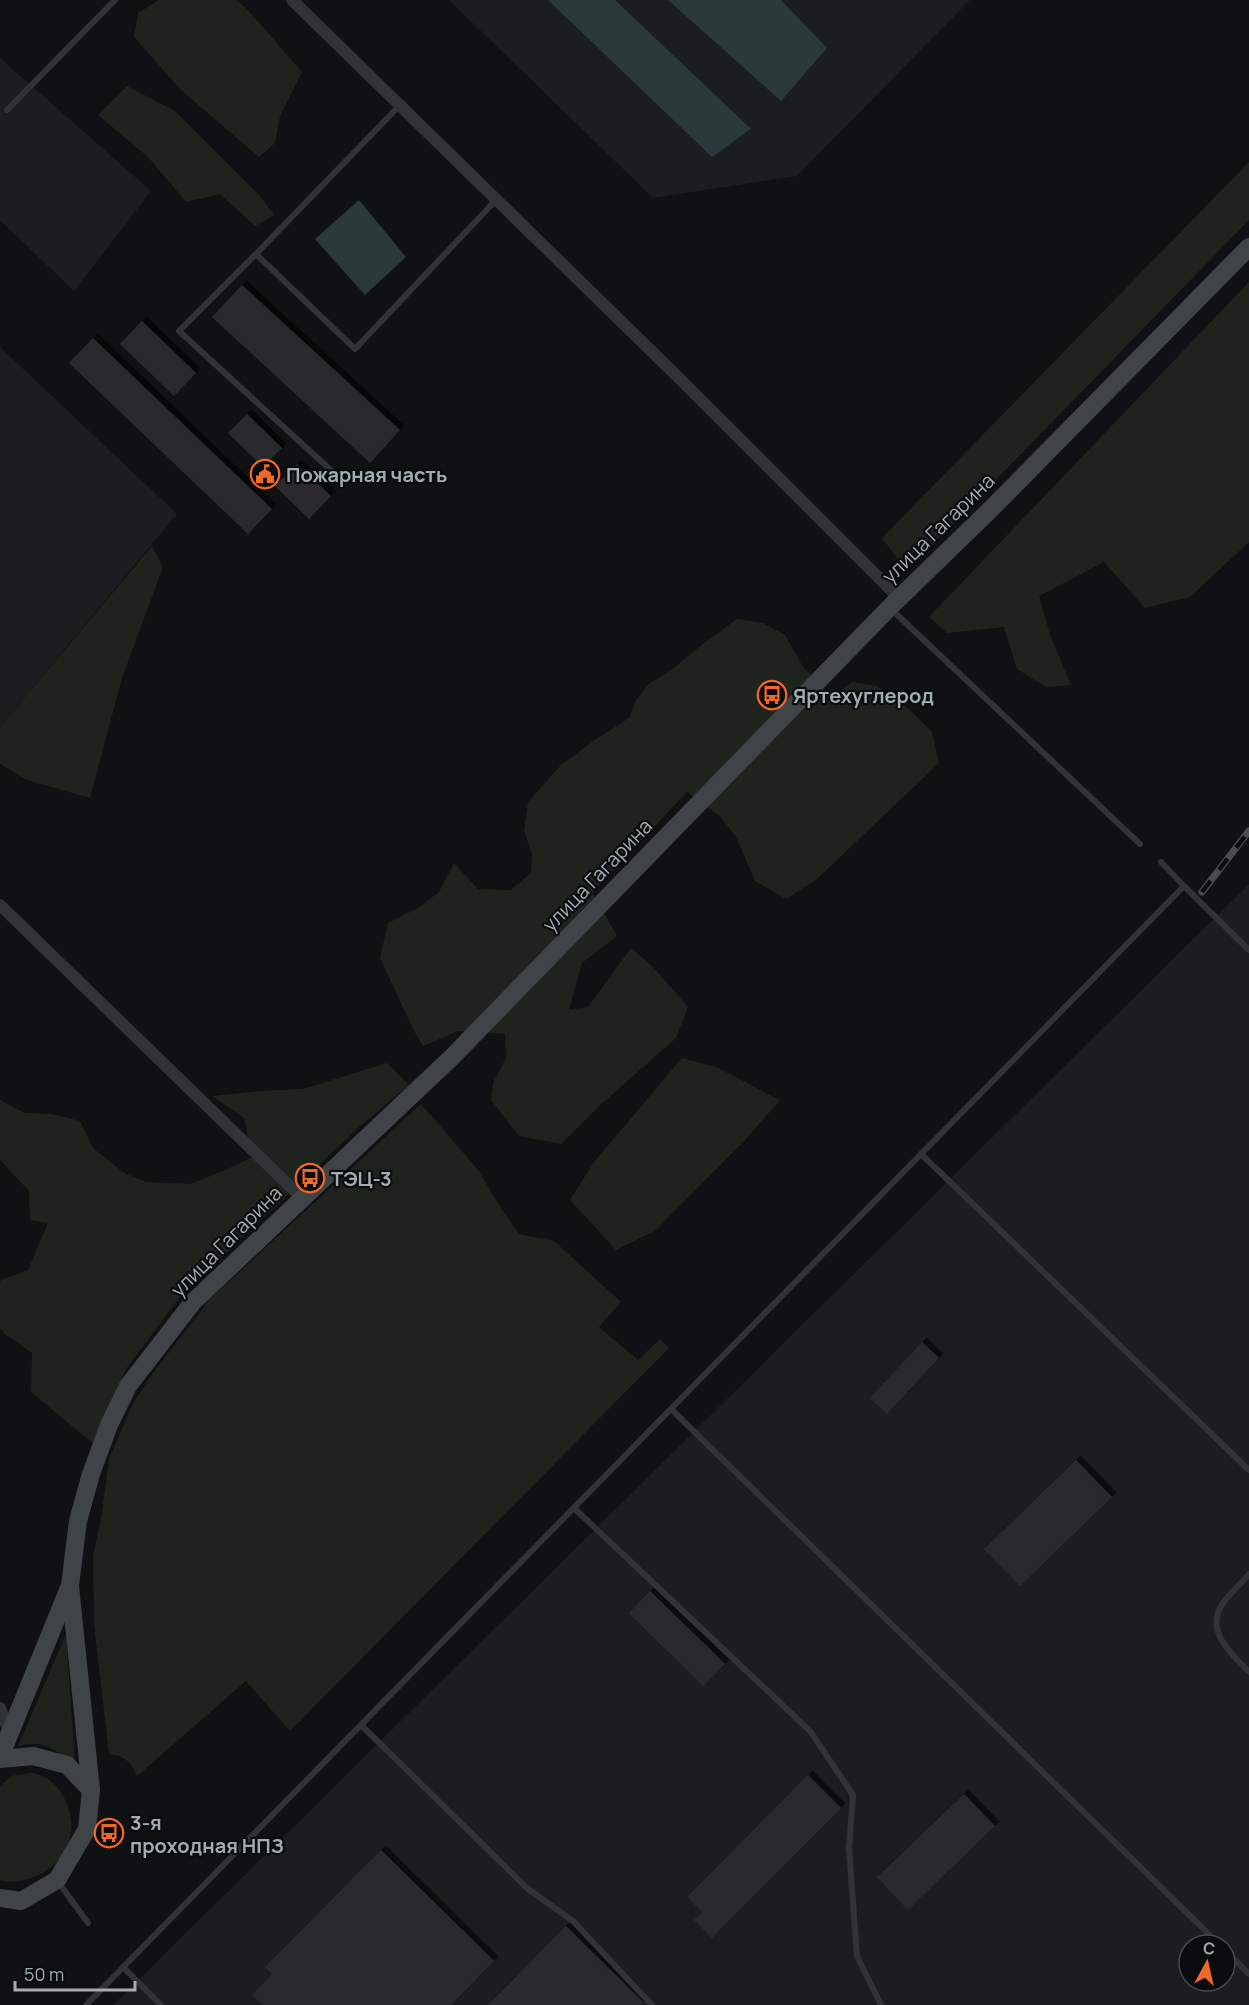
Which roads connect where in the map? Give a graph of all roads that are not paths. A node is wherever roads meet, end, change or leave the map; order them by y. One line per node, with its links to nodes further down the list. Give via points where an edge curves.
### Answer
1 (115, 0): 4 (lane)
2 (292, 0): 3 (street)
3 (400, 105): 5 (street); 7 (lane)
4 (7, 110)
5 (496, 200): 7 (lane, via 355,349); 9 (street, via 680,379)
6 (1249, 247): 9 (main road, улица Гагарина)
7 (256, 254): 8 (lane, via 179,331)
8 (335, 474)
9 (894, 603): 10 (lane); 16 (main road, улица Гагарина, via 452,1057)
10 (1140, 844)
11 (1161, 862): 12 (lane)
12 (1184, 886): 14 (lane); 15 (lane)
13 (0, 905): 16 (street)
14 (1249, 950)
15 (921, 1154): 17 (lane); 18 (lane)
16 (302, 1197): 21 (main road, улица Гагарина, via 193,1302 128,1386 91,1474 78,1521)
17 (671, 1409): 19 (lane); 33 (lane)
18 (1249, 1470)
19 (574, 1508): 24 (lane); 40 (lane, via 810,1731 853,1795 849,1848 857,1956)
20 (1249, 1574): 22 (lane, via 1221,1605 1215,1626 1226,1649)
21 (70, 1586): 25 (main road, улица Гагарина); 27 (main road, улица Гагарина)
22 (1249, 1672)
23 (0, 1708): 25 (street)
24 (361, 1725): 35 (lane); 39 (lane, via 528,1888 573,1921)
25 (10, 1734): 26 (main road, улица Гагарина)
26 (0, 1758): 27 (main road, улица Гагарина, via 33,1756 67,1765)
27 (91, 1790): 28 (main road, улица Гагарина, via 87,1829)
28 (57, 1880): 30 (main road, улица Гагарина); 32 (lane)
29 (0, 1898): 30 (main road)
30 (21, 1901): 31 (main road, улица Гагарина)
31 (0, 1914)
32 (88, 1923)
33 (1208, 1933)
34 (1237, 1962): 36 (lane)
35 (123, 1968): 37 (lane); 38 (lane)
36 (1249, 1974)
37 (86, 2005)
38 (161, 2005)
39 (652, 2005)
40 (881, 2005)

